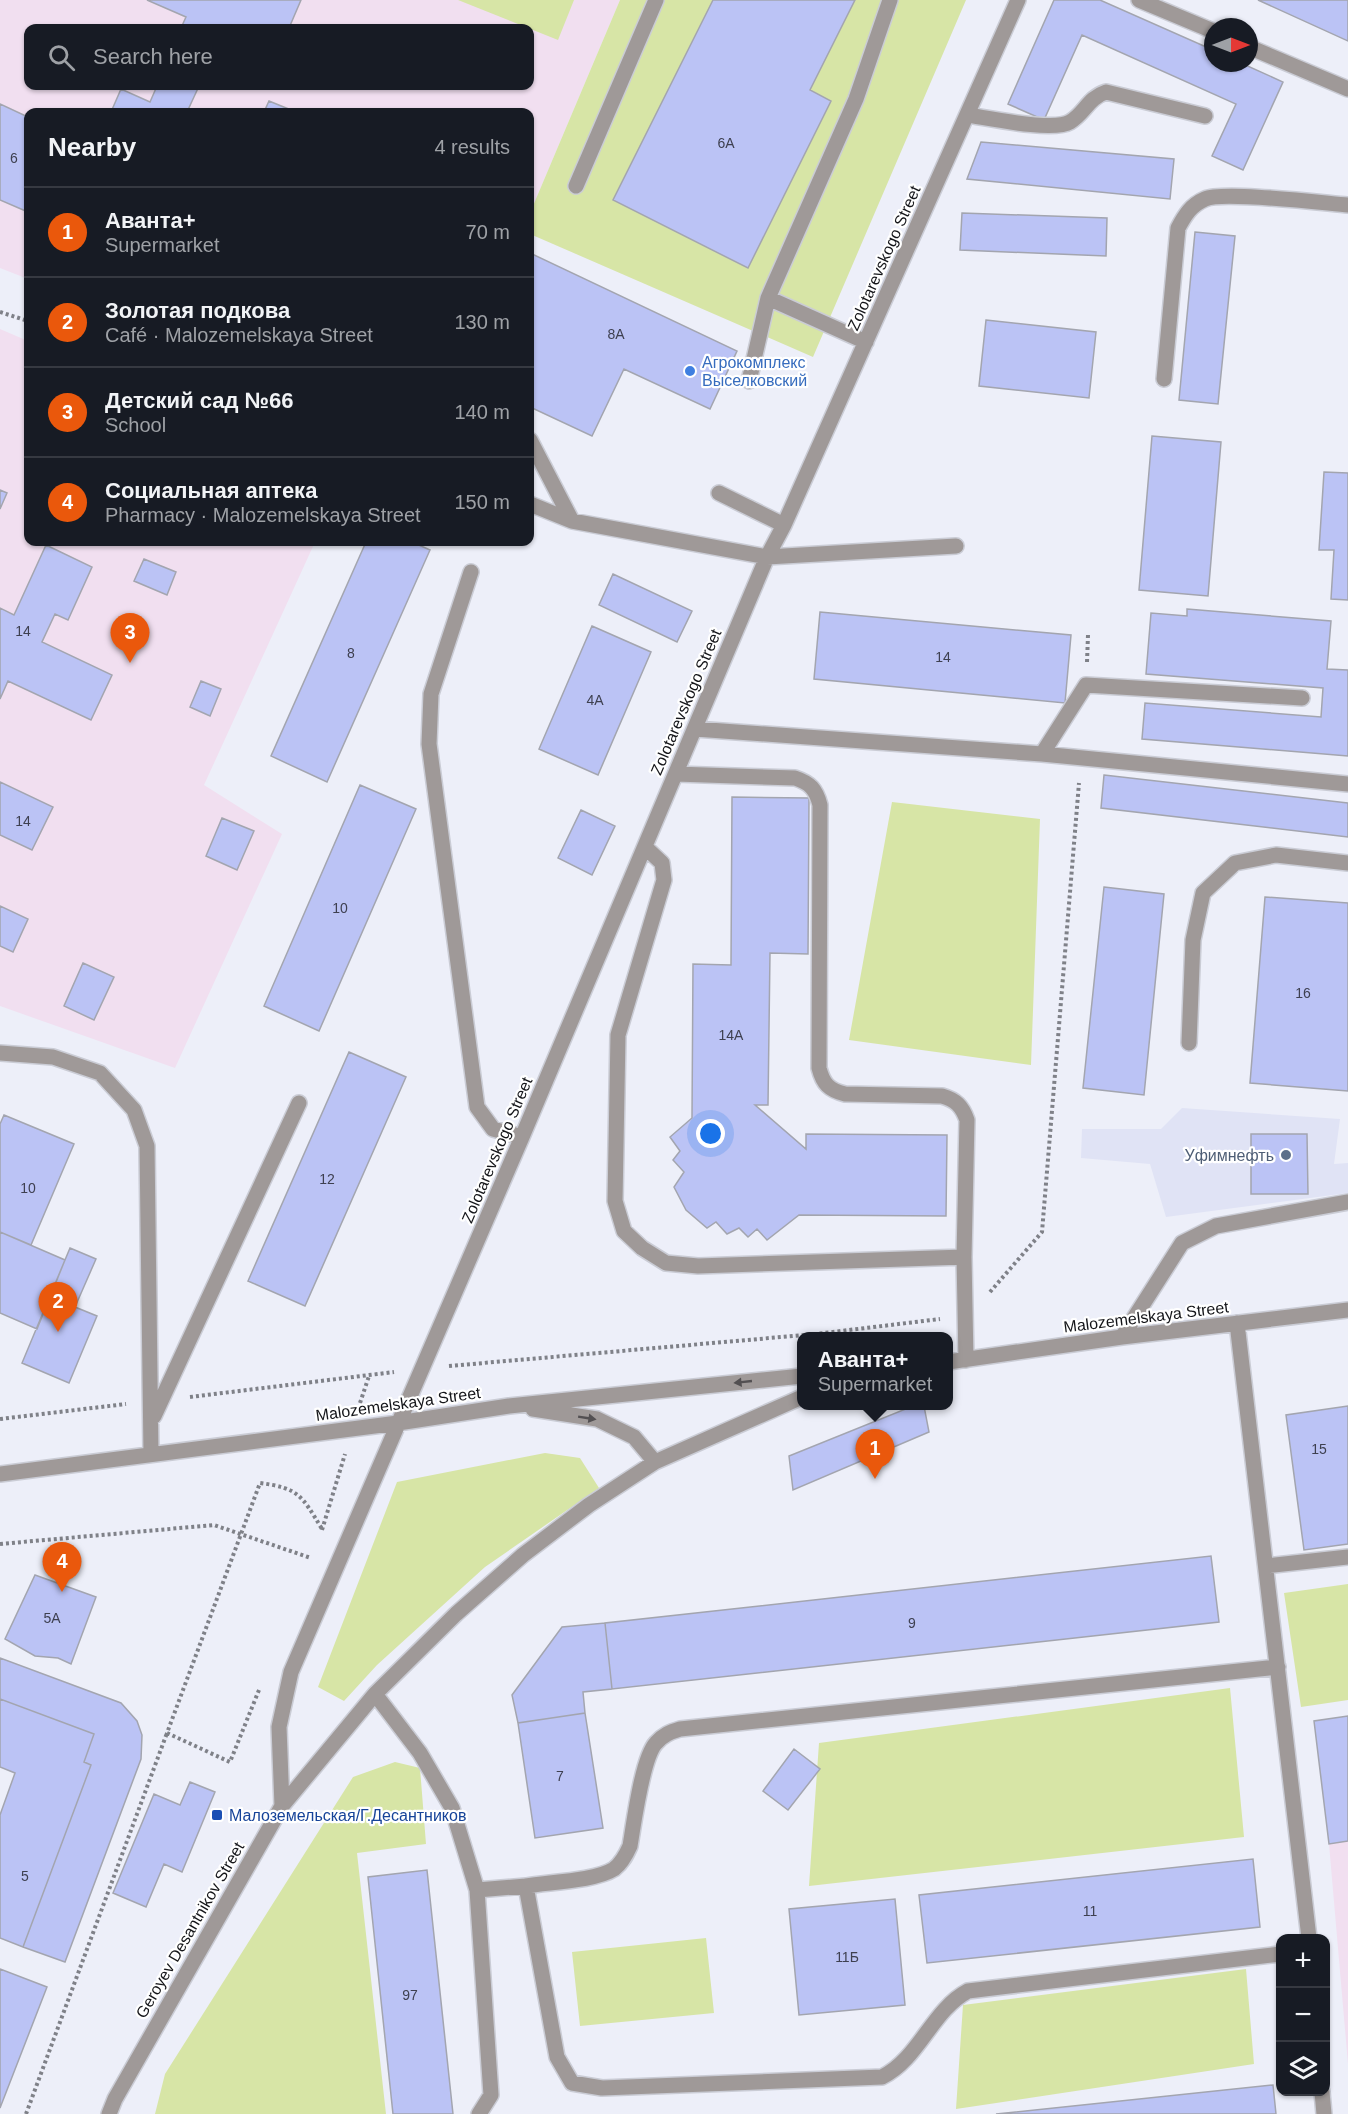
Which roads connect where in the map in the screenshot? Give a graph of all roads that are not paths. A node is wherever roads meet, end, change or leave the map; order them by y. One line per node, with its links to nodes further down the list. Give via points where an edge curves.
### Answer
1 (656, 0): 10 (street)
2 (890, 0): 12 (street, via 856,99)
3 (1018, 0): 8 (street, Zolotarevskogo Street)
4 (1139, 0): 5 (street)
5 (1204, 27)
6 (1258, 51): 7 (street)
7 (1348, 88)
8 (967, 115): 9 (street, via 1062,125 1070,122 1096,95 1106,92); 13 (street, Zolotarevskogo Street)
9 (1205, 116)
10 (576, 186)
11 (1348, 205): 14 (street, via 1229,197 1207,198 1188,209 1178,228)
12 (768, 298): 13 (street); 15 (street)
13 (866, 342): 20 (street, Zolotarevskogo Street)
14 (1164, 379)
15 (749, 381)
16 (534, 448): 19 (street)
17 (718, 493): 20 (street)
18 (534, 506): 19 (street)
19 (572, 520): 22 (street)
20 (784, 525): 22 (street, Zolotarevskogo Street)
21 (956, 546): 22 (street)
22 (767, 557): 25 (street, Zolotarevskogo Street)
23 (471, 572): 34 (street, via 431,694 429,744 477,1107 493,1129)
24 (1302, 698): 26 (street, via 1086,685)
25 (695, 729): 26 (street); 27 (street, Zolotarevskogo Street)
26 (1042, 754): 28 (street)
27 (676, 774): 29 (street, Zolotarevskogo Street); 36 (street, via 795,778 817,792 822,1081 831,1091 845,1094 942,1096 963,1108 967,1120)
28 (1348, 784)
29 (645, 847): 34 (street, Zolotarevskogo Street); 36 (street, via 662,863 664,880 618,1035 615,1201 624,1232 666,1263 698,1266)
30 (1348, 863): 31 (street, via 1276,855 1235,862 1203,893 1193,940)
31 (1189, 1043)
32 (0, 1053): 44 (street, via 53,1057 100,1073 134,1110 147,1146)
33 (299, 1103): 44 (street)
34 (522, 1137): 46 (street, Zolotarevskogo Street)
35 (1348, 1202): 39 (street, via 1216,1226 1182,1243)
36 (964, 1257): 40 (street)
37 (1348, 1310): 38 (street, Malozemelskaya Street)
38 (1237, 1323): 39 (street, Malozemelskaya Street); 51 (street)
39 (1122, 1337): 40 (street, Malozemelskaya Street)
40 (966, 1360): 41 (street, Malozemelskaya Street)
41 (953, 1361)
42 (797, 1376): 45 (street, Malozemelskaya Street, one-way to 45)
43 (797, 1399): 48 (street, Geroyev Desantnikov Street)
44 (156, 1401): 47 (street, via 151,1422)
45 (509, 1406): 46 (street, Malozemelskaya Street); 48 (street, one-way to 48, via 597,1419 634,1437)
46 (398, 1423): 47 (street, Malozemelskaya Street); 54 (street, via 291,1672 279,1727)
47 (151, 1454): 49 (street, Malozemelskaya Street)
48 (655, 1462): 53 (street, Geroyev Desantnikov Street, via 523,1555)
49 (0, 1474)
50 (1348, 1557): 51 (street)
51 (1266, 1566): 52 (street)
52 (1278, 1667): 55 (street, via 680,1729 665,1734 654,1744 624,1859 599,1875); 57 (street)
53 (375, 1694): 54 (street, Geroyev Desantnikov Street); 56 (street, via 420,1753 452,1808)
54 (282, 1806): 60 (street, Geroyev Desantnikov Street)
55 (526, 1886): 56 (street); 58 (street, via 557,2057 572,2083 602,2088 882,2078 899,2066 953,2002 968,1991)
56 (477, 1890): 61 (street, via 491,2095)
57 (1309, 1934)
58 (1276, 1955)
59 (1322, 2096): 62 (street)
60 (109, 2114)
61 (479, 2114)
62 (1324, 2114)

